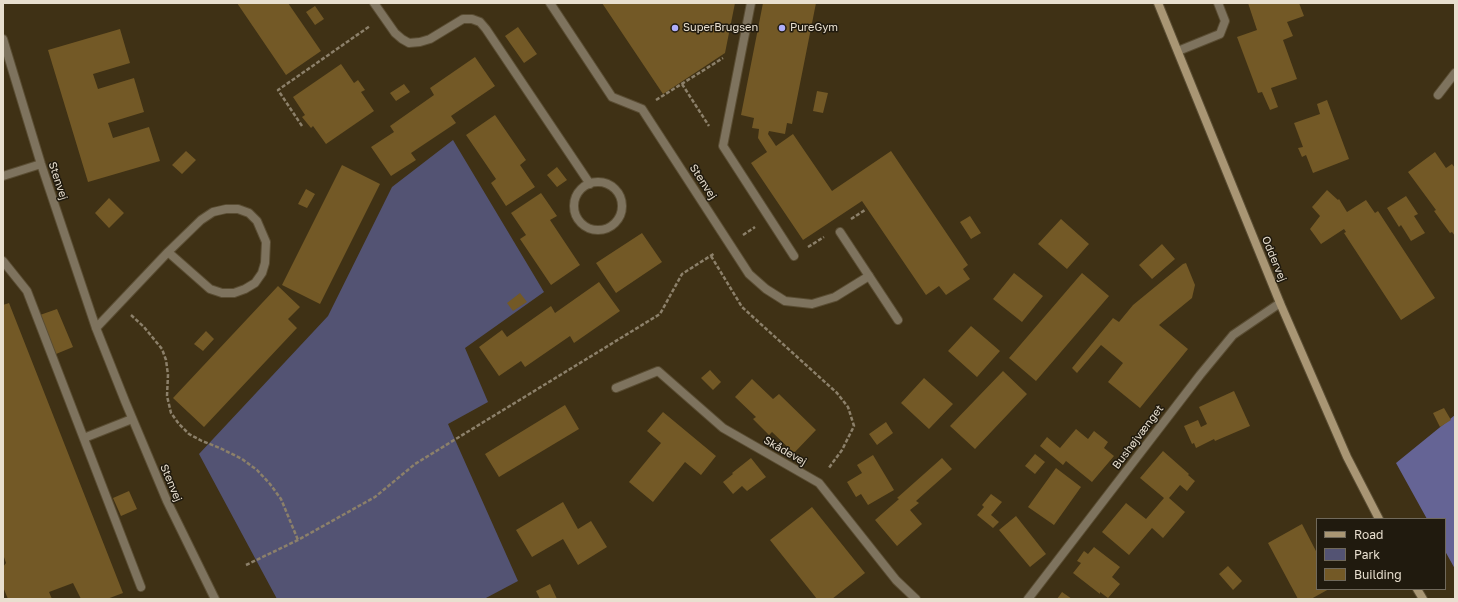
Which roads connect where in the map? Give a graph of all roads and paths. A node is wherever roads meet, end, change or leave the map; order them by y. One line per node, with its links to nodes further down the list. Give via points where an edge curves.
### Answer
1 (374, 3): 6 (street)
2 (550, 3): 13 (street, via 612,97)
3 (751, 3): 8 (street)
4 (1158, 3): 9 (street, Oddervej)
5 (1218, 3): 9 (street, via 1225,20 1220,34)
6 (384, 17): 14 (path, via 278,90); 18 (street, via 395,33 409,43 430,38 463,19 480,22)
7 (3, 39): 16 (street, Stenvej)
8 (743, 46): 11 (path); 15 (street)
9 (1178, 51): 27 (street, Oddervej)
10 (1455, 73): 12 (street)
11 (682, 84): 13 (path); 15 (path)
12 (1438, 95)
13 (642, 109): 21 (street, Stenvej)
14 (302, 126)
15 (723, 146): 19 (street)
16 (41, 164): 17 (street); 30 (street, Stenvej)
17 (3, 176)
18 (590, 184): 18 (street, via 608,184 621,198 621,217 616,224 607,229 588,229 575,215 576,196 581,188)
19 (769, 218): 21 (path); 24 (street)
20 (840, 232): 26 (street)
21 (730, 244): 23 (path); 26 (street, Stenvej, via 750,274 785,301 812,304 836,297)
22 (168, 252): 22 (street, via 202,220 213,212 226,209 238,209 249,213 257,221 266,242 262,273 255,283 234,293 210,290); 28 (street)
23 (710, 256): 34 (path, via 742,306 837,393 848,407 854,426 842,450); 36 (path, via 682,274 660,314 415,464 375,498)
24 (794, 256)
25 (3, 261): 33 (street, via 27,291)
26 (869, 276): 29 (street)
27 (1280, 303): 35 (street, Oddervej, via 1347,458); 42 (street, Bushøjvænget, via 1233,335)
28 (118, 304): 30 (street); 36 (path, via 144,327 162,349 168,375 167,396 172,413 179,424 190,434 242,459 257,470 281,499)
29 (898, 320)
30 (96, 328): 32 (street, Stenvej)
31 (616, 388): 34 (street, Skådevej, via 658,371 723,428)
32 (132, 419): 33 (street); 40 (street, Stenvej, via 167,501)
33 (84, 438): 38 (street)
34 (819, 483): 41 (street, Skådevej, via 896,580)
35 (1378, 518)
36 (298, 540): 37 (path)
37 (246, 565)
38 (141, 588)
39 (1418, 590): 43 (street)
40 (215, 599)
41 (916, 599)
42 (1028, 599)
43 (1423, 599)

